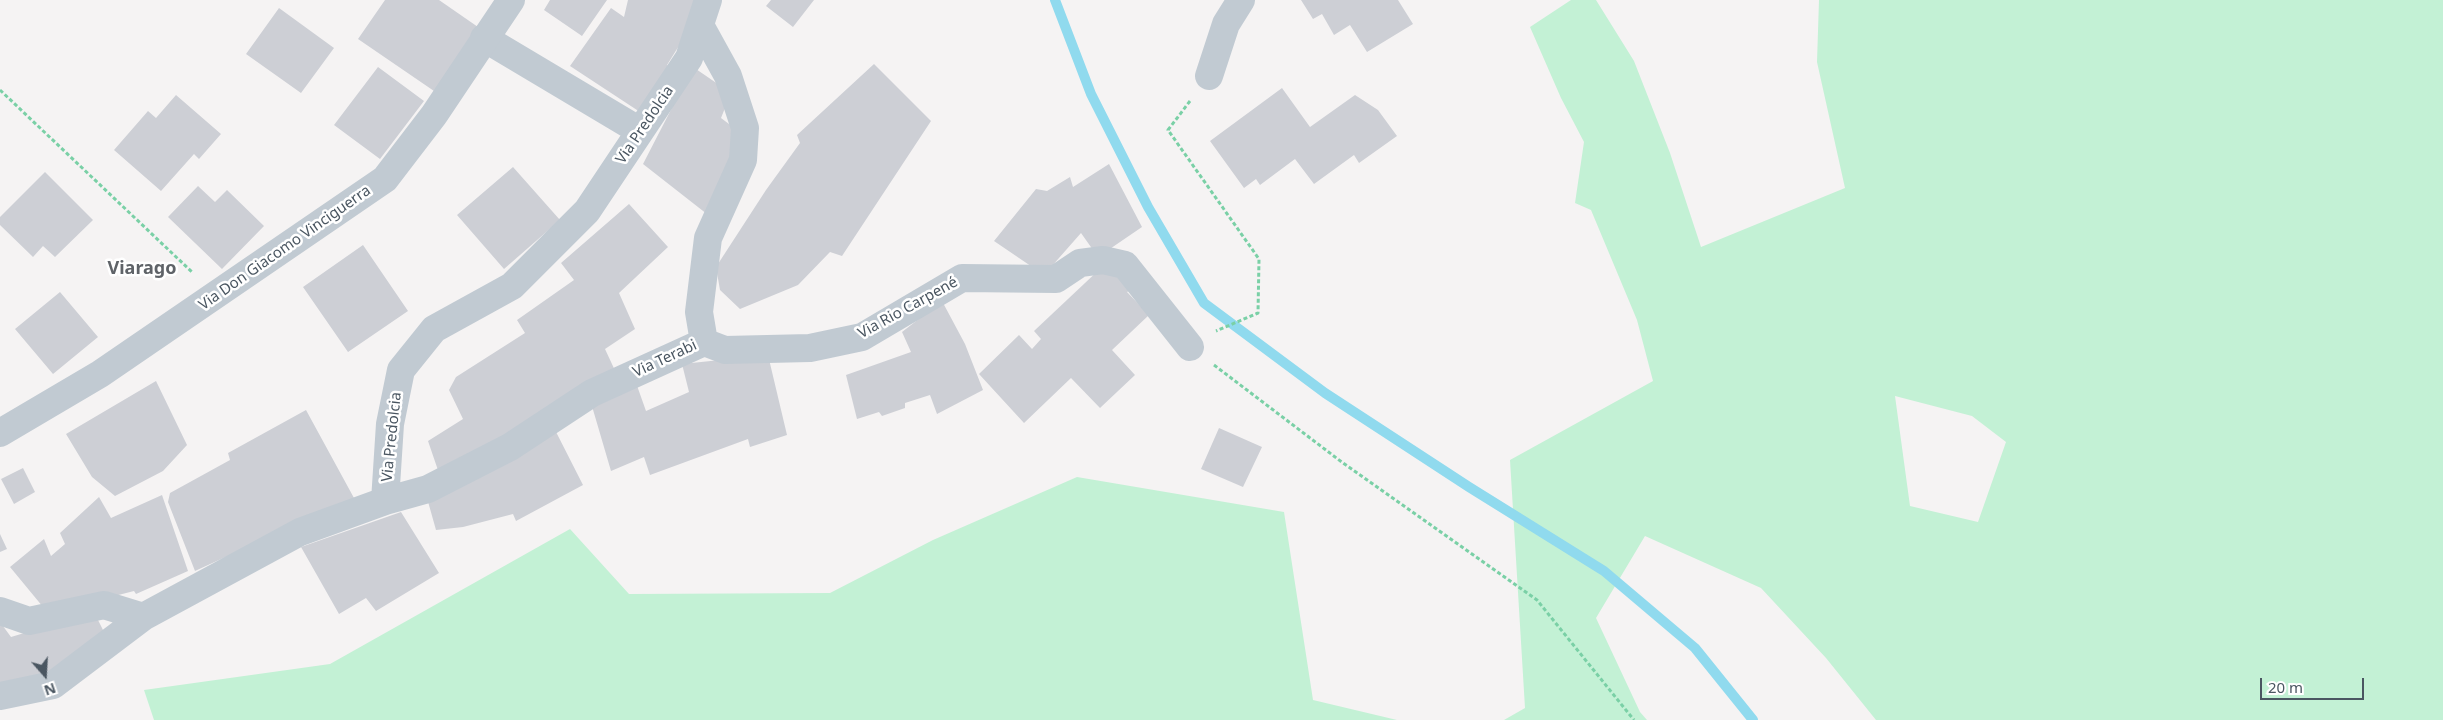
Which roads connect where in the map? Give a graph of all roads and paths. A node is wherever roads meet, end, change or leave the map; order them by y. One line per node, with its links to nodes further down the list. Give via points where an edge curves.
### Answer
1 (511, 0): 5 (street, Via Don Giacomo Vinciguerra)
2 (708, 0): 4 (street, Via Predolcia)
3 (1241, 0): 6 (street, via 1226,24)
4 (700, 27): 8 (street, Via Predolcia, via 689,58); 11 (street, Via Terabi, via 728,76 745,128 743,160 708,238 699,312)
5 (484, 38): 8 (street); 9 (street, Via Don Giacomo Vinciguerra, via 434,115 385,179)
6 (1209, 76): 10 (path, via 1168,130 1260,259 1258,313)
7 (0, 90): 9 (path)
8 (640, 132): 13 (street, Via Predolcia, via 587,212 512,286 434,328 401,370 390,424)
9 (216, 296): 12 (street, Via Don Giacomo Vinciguerra, via 100,374)
10 (1200, 340): 11 (street, Via Rio Carpené, via 1125,265 1103,260 1080,264 1056,279 962,278 862,338 810,348 725,350); 17 (path, via 1343,462 1537,600)
11 (704, 342): 13 (street, Via Terabi, via 592,393 510,447 435,485)
12 (0, 433)
13 (385, 501): 15 (street, Via Predolcia, via 300,532)
14 (0, 611): 15 (street, via 29,621 104,605)
15 (142, 617): 16 (street, Via Predolcia, via 53,685)
16 (0, 696)
17 (1634, 720)

